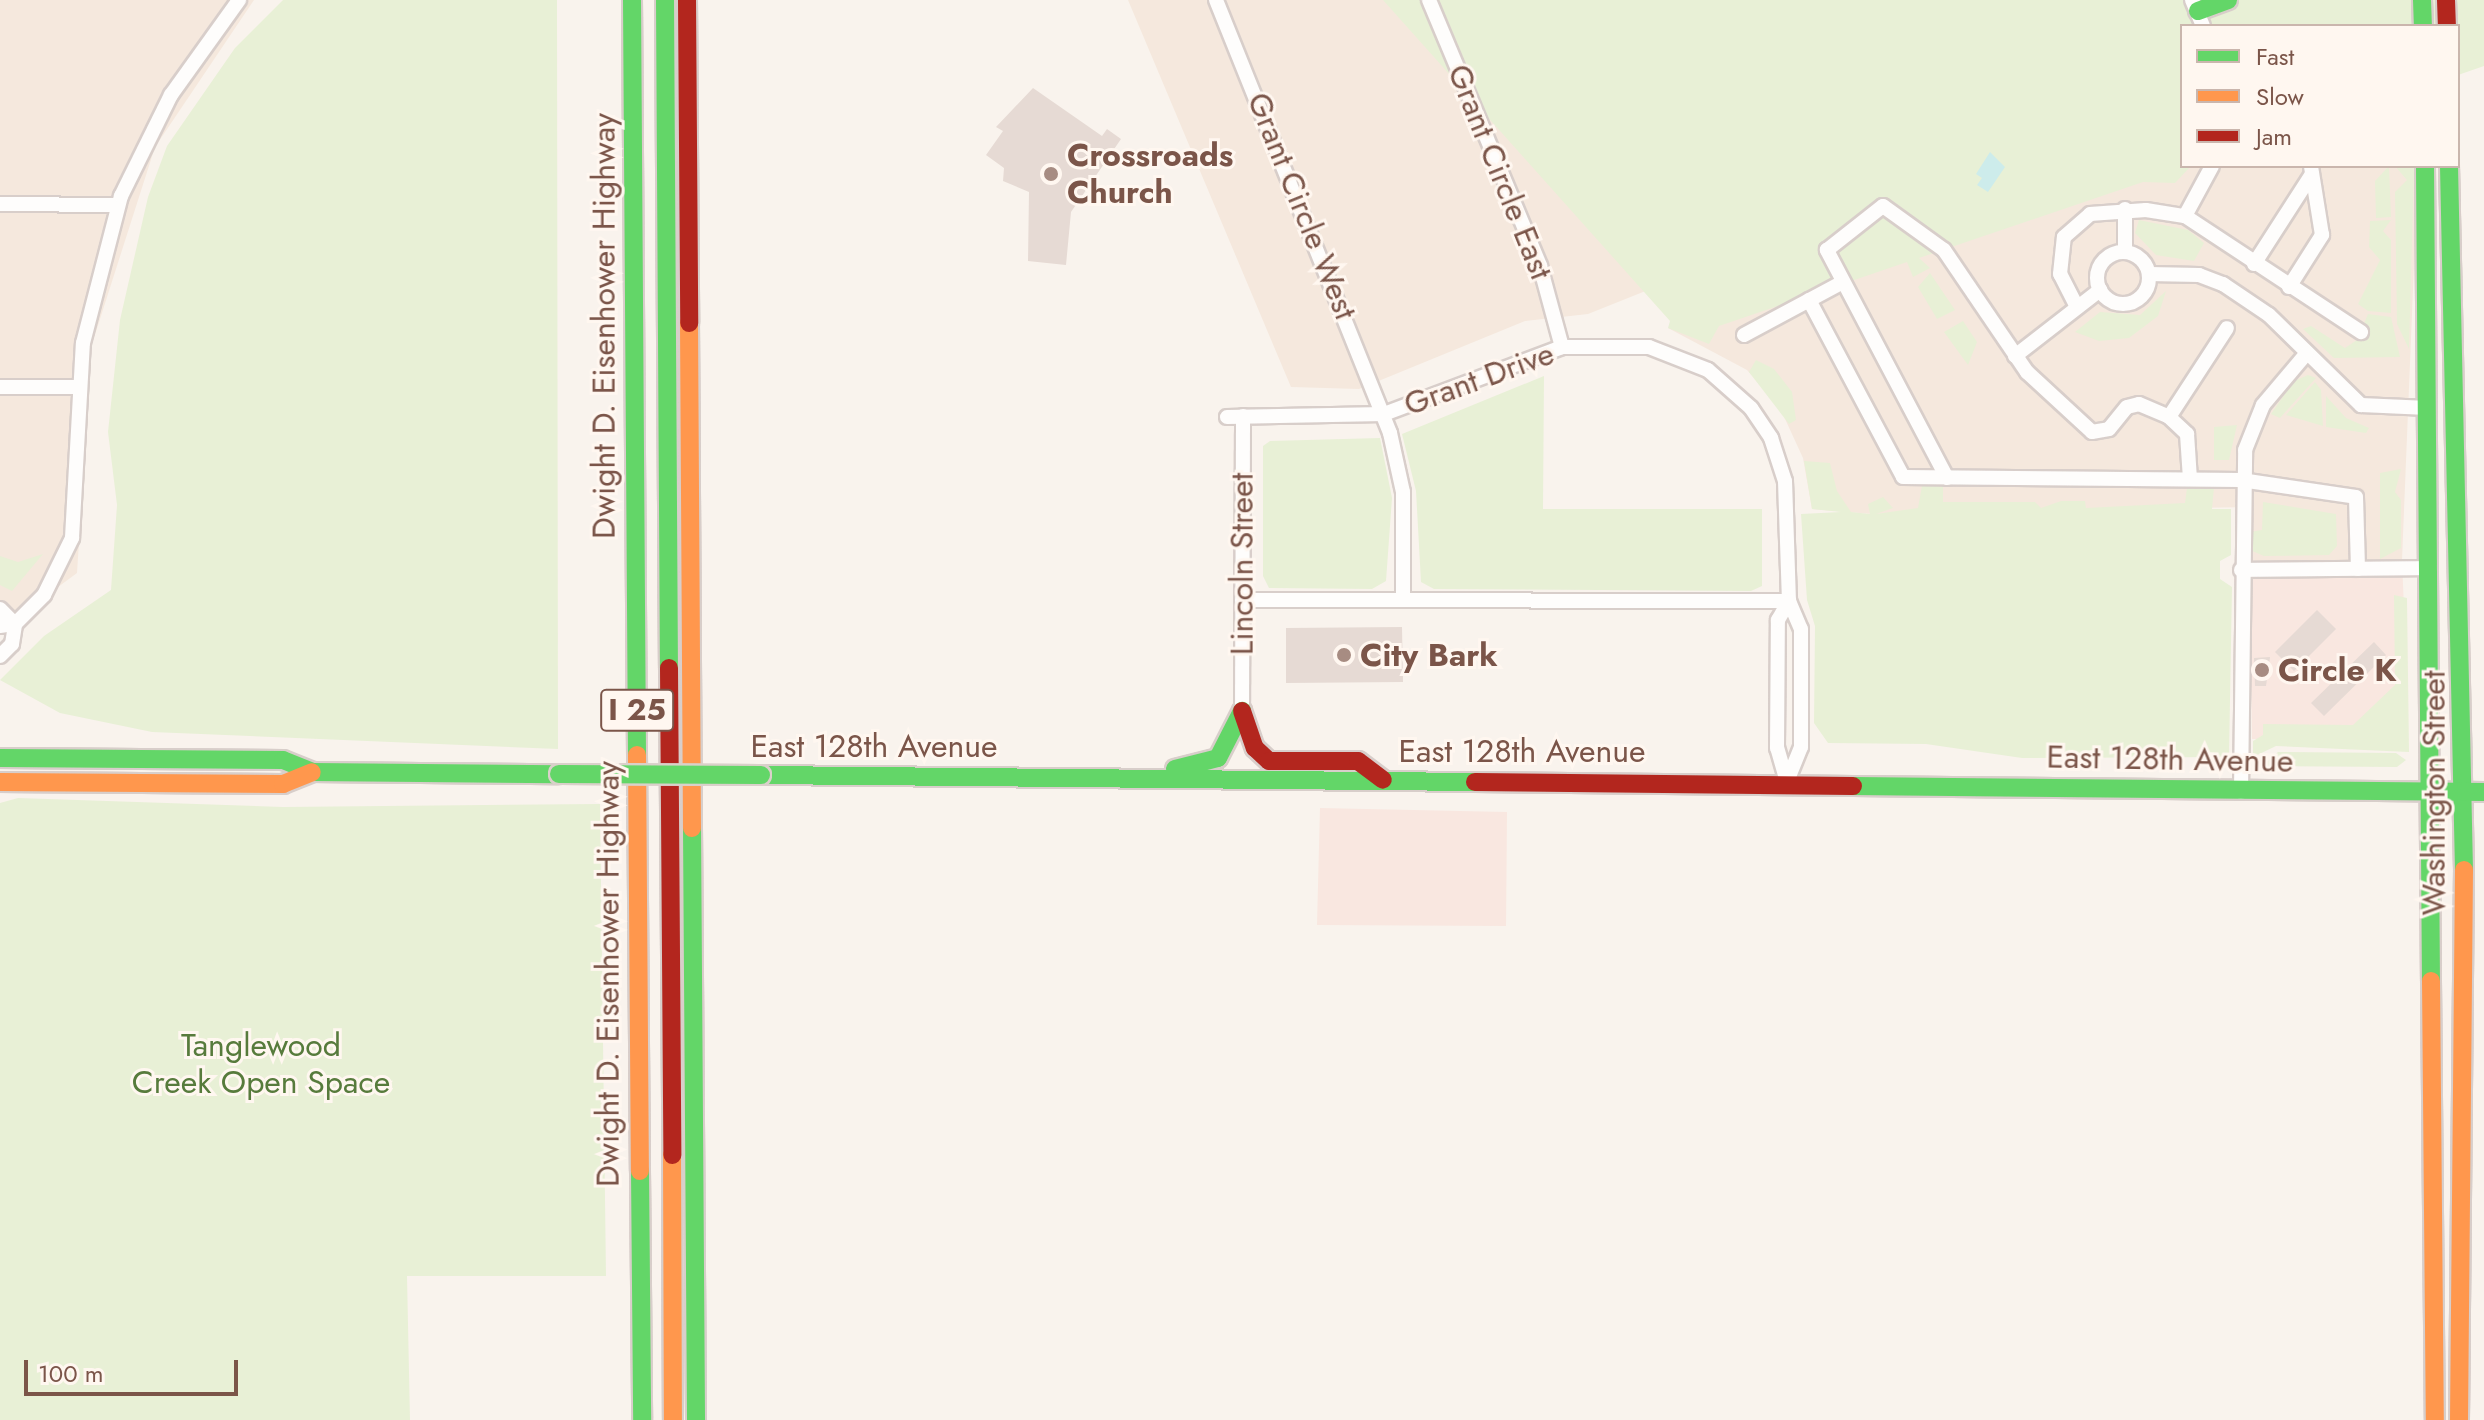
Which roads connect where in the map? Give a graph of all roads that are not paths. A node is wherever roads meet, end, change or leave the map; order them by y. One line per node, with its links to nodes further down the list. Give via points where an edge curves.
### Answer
1 (239, 0): 19 (street, via 159,116)
2 (632, 0): 66 (main road, Dwight D. Eisenhower Highway / I 25)
3 (648, 0): 67 (main road)
4 (665, 0): 68 (main road)
5 (687, 0): 69 (main road, I 25)
6 (1216, 0): 40 (street, Grant Circle West)
7 (1429, 0): 33 (street, Grant Circle East, via 1540,266)
8 (2228, 0): 11 (main road)
9 (2422, 0): 12 (main road)
10 (2446, 0): 13 (main road)
11 (2198, 12)
12 (2423, 24)
13 (2447, 24)
14 (2211, 168): 21 (street, via 2198,202)
15 (2425, 168): 39 (main road, Washington Street)
16 (2449, 168): 38 (main road, Washington Street)
17 (2312, 170): 23 (street); 26 (street, via 2322,235)
18 (0, 204): 19 (street)
19 (118, 205): 37 (street, via 93,289)
20 (2125, 209): 21 (street); 22 (street); 29 (street, via 2090,214 2064,237 2060,274)
21 (2185, 216): 23 (street)
22 (2125, 252): 24 (street, via 2143,261); 27 (street, via 2099,267)
23 (2254, 264): 26 (street)
24 (2149, 274): 27 (street, via 2144,295 2132,303 2117,304); 34 (street, via 2199,275 2223,284 2269,315)
25 (1843, 282): 28 (street); 35 (street, via 1829,244 1883,206 1944,250); 44 (street)
26 (2289, 287): 31 (street)
27 (2100, 290): 29 (street)
28 (1809, 300): 32 (street); 44 (street, via 1903,477)
29 (2077, 307): 35 (street)
30 (2227, 328): 43 (street)
31 (2361, 332)
32 (1744, 335)
33 (1562, 347): 40 (street, Grant Drive); 52 (street, Grant Drive, via 1649,347 1673,353 1708,370 1751,408 1771,438 1785,481)
34 (2306, 354): 39 (street, via 2361,405); 46 (street, via 2257,416)
35 (2015, 356): 43 (street, via 2092,432 2109,429 2127,407 2139,404)
36 (0, 387): 37 (street)
37 (78, 387): 54 (street, via 72,538 53,583)
38 (2453, 407): 39 (main road); 65 (main road, Washington Street)
39 (2428, 408): 47 (main road, Washington Street)
40 (1384, 414): 41 (street, Grant Drive); 51 (street, Grant Circle West, via 1403,492)
41 (1243, 416): 42 (street, Grant Drive); 50 (street, Lincoln Street)
42 (1227, 417)
43 (2169, 417): 45 (street, via 2187,434)
44 (1947, 478): 45 (street)
45 (2190, 479): 46 (street)
46 (2241, 480): 48 (street, via 2356,497); 49 (street)
47 (2430, 568): 48 (street); 64 (main road, Washington Street)
48 (2358, 569): 49 (street)
49 (2241, 570): 63 (street)
50 (1242, 600): 51 (street); 56 (street, Lincoln Street)
51 (1403, 600): 52 (street)
52 (1789, 601): 61 (street, Grant Drive, via 1778,620 1777,748); 61 (street, Grant Drive, via 1801,629 1801,747)
53 (0, 609): 54 (street)
54 (8, 625): 55 (street, via 12,644)
55 (0, 656)
56 (1242, 711): 59 (main road, via 1218,758); 60 (main road, via 1255,748 1269,761 1358,761)
57 (3, 756): 58 (main road, via 283,760)
58 (312, 772): 59 (main road, East 128th Avenue, bridge); 62 (main road, via 283,784)
59 (1128, 778): 60 (main road, East 128th Avenue)
60 (1383, 780): 61 (main road, East 128th Avenue)
61 (1787, 782): 63 (main road, East 128th Avenue)
62 (5, 785)
63 (2241, 792): 64 (main road, East 128th Avenue)
64 (2433, 792): 65 (main road, East 128th Avenue); 70 (main road, Washington Street)
65 (2474, 792): 71 (main road, Washington Street)
66 (642, 1420)
67 (657, 1420)
68 (673, 1420)
69 (696, 1420)
70 (2435, 1420)
71 (2459, 1420)

